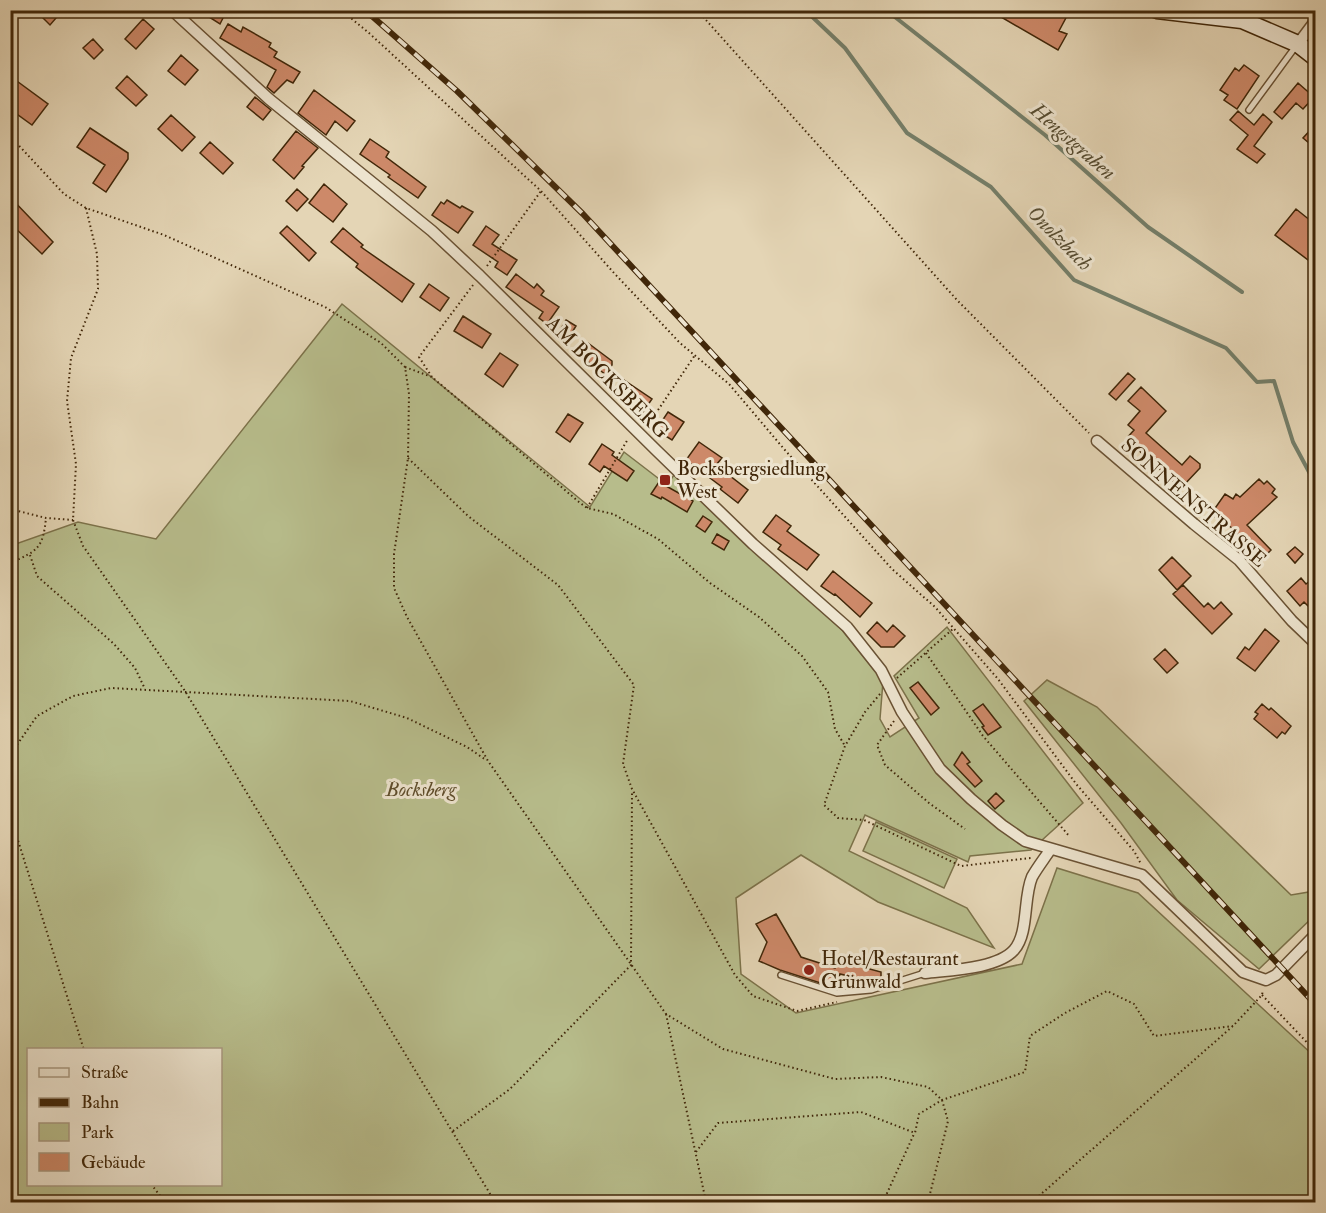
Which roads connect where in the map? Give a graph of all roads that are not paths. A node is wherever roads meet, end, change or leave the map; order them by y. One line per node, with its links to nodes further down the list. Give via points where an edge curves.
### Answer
1 (172, 10): 9 (street, AM BOCKSBERG, via 269,99 432,231 753,544 847,627 881,670 902,712 940,769 1002,825 1025,841)
2 (1157, 10): 4 (main road, via 1242,20)
3 (1316, 20): 4 (street)
4 (1298, 44): 5 (main road); 6 (lane)
5 (1316, 58)
6 (1249, 110)
7 (1097, 441): 8 (street, SONNENSTRASSE, via 1239,560)
8 (1316, 644)
9 (1050, 850): 10 (street, AM BOCKSBERG, via 1142,875 1243,972 1266,980 1276,975); 11 (street, via 1032,879 1015,949 984,964)
10 (1316, 934)
11 (925, 973): 12 (lane, via 870,990 837,993)
12 (782, 975)

